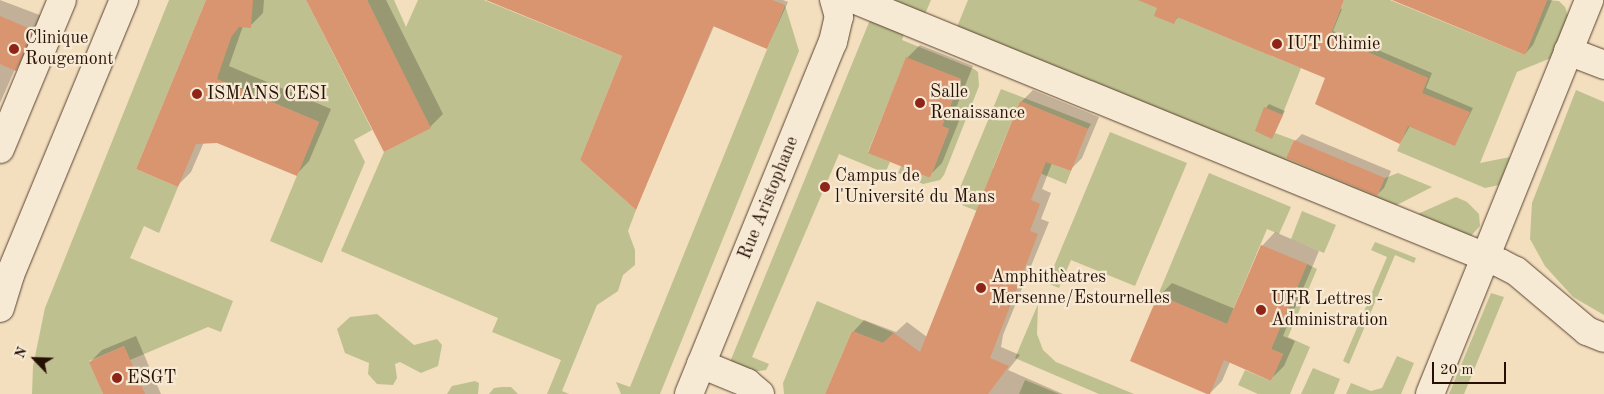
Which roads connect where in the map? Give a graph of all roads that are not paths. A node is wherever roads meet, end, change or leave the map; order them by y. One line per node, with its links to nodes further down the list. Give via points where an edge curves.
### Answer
1 (62, 0): 8 (street)
2 (124, 0): 10 (street, via 10,275)
3 (834, 0): 12 (street, Rue Aristophane, via 838,17 833,42)
4 (856, 0): 9 (street)
5 (1589, 0): 6 (street)
6 (1568, 51): 7 (street); 9 (street)
7 (1604, 65)
8 (0, 149)
9 (1492, 260): 11 (street, via 1516,271 1588,331); 15 (street)
10 (0, 308)
11 (1604, 338)
12 (701, 364): 13 (street, Rue Aristophane); 14 (street, via 747,383)
13 (689, 394)
14 (760, 394)
15 (1430, 394)

